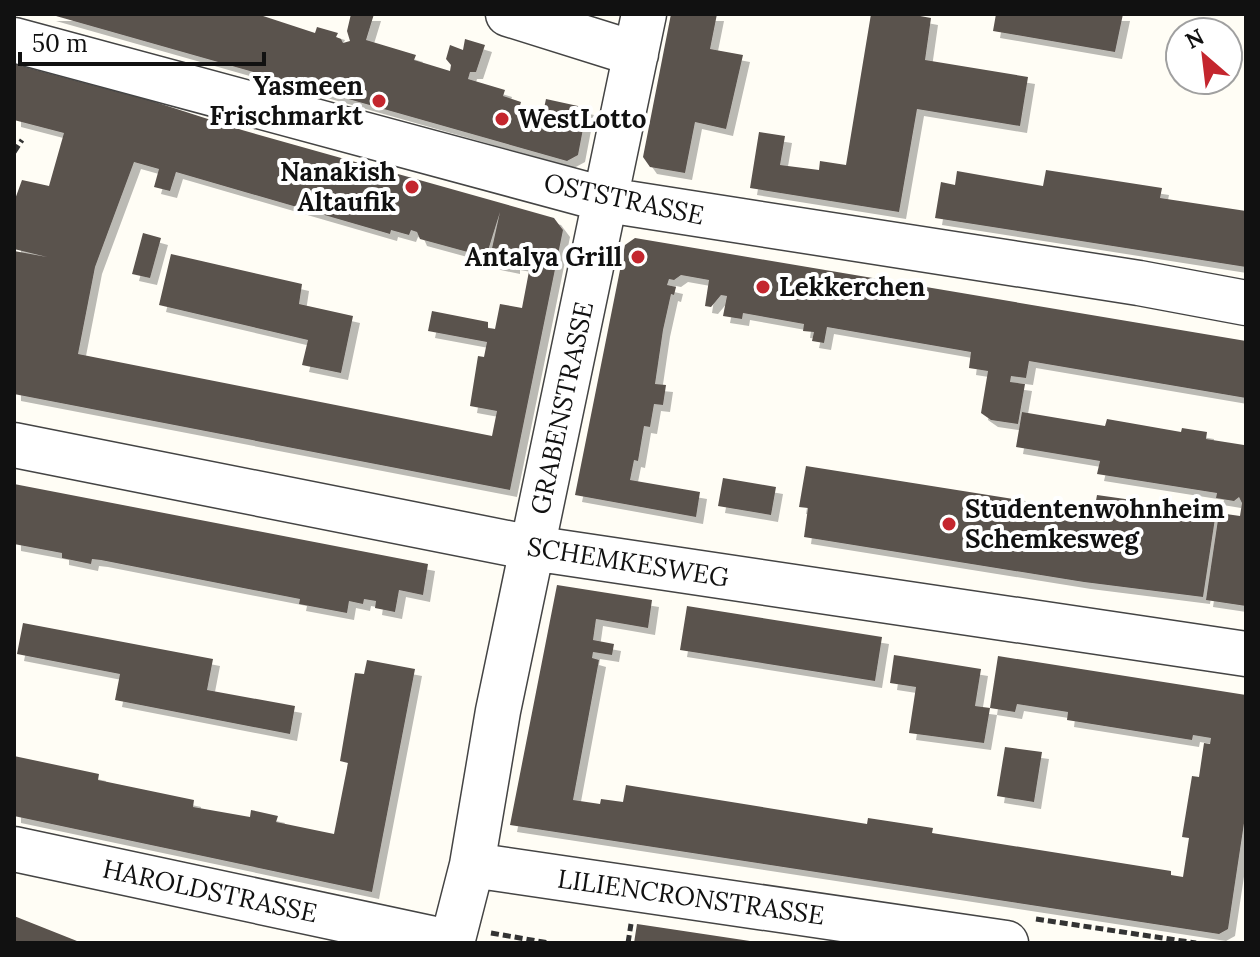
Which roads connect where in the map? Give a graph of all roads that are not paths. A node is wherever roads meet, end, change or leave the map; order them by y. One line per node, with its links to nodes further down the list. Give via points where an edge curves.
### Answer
1 (508, 14): 2 (street)
2 (640, 34): 4 (street, GRABENSTRASSE)
3 (14, 40): 4 (street, OSTSTRASSE)
4 (590, 196): 5 (street, OSTSTRASSE); 7 (street, GRABENSTRASSE)
5 (1246, 303)
6 (14, 445): 7 (street, SCHEMKESWEG)
7 (532, 548): 8 (street, SCHEMKESWEG); 10 (street, GRABENSTRASSE)
8 (1246, 654)
9 (14, 849): 11 (street, HAROLDSTRASSE)
10 (472, 865): 11 (street, GRABENSTRASSE); 12 (street, LILIENCRONSTRASSE)
11 (454, 937)
12 (1006, 943)

